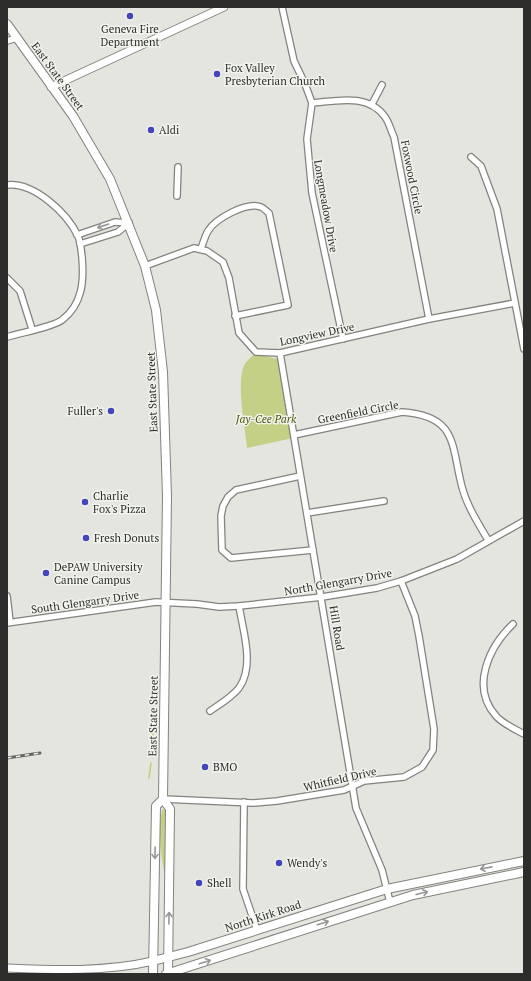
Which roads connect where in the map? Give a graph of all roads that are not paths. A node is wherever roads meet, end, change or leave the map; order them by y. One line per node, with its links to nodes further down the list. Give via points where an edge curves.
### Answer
1 (224, 7): 3 (street)
2 (282, 7): 9 (street, Longmeadow Drive, via 294,61)
3 (212, 9): 8 (street)
4 (7, 24): 5 (main road, East State Street)
5 (17, 38): 6 (street); 8 (main road, East State Street)
6 (7, 41)
7 (382, 85): 10 (street)
8 (51, 87): 15 (main road, East State Street, via 93,148)
9 (312, 103): 10 (street, via 349,100); 26 (street, Longmeadow Drive, via 307,139 312,193)
10 (372, 104): 23 (street, Foxwood Circle, via 385,117 394,137)
11 (471, 157): 21 (street, via 481,166 497,209)
12 (178, 167): 14 (street)
13 (7, 184): 16 (street, via 30,189 45,198)
14 (177, 196)
15 (129, 223): 16 (street, one-way to 16, via 115,222); 17 (street, via 118,232); 19 (main road, East State Street)
16 (77, 235): 17 (street)
17 (80, 244): 24 (street, via 83,279 77,303 59,322)
18 (201, 249): 19 (street, via 191,249); 22 (street, Longview Drive, via 224,264); 22 (street, via 207,232 215,221 252,207 261,207 269,213 288,305)
19 (145, 266): 39 (main road, East State Street, via 156,310 162,350 167,496)
20 (7, 278): 24 (street, via 20,290)
21 (515, 303): 23 (street, Longview Drive); 27 (street)
22 (235, 316): 28 (street, Longview Drive, via 239,333 252,350)
23 (429, 319): 26 (street, Longview Drive)
24 (32, 329): 25 (street)
25 (7, 337)
26 (343, 339): 28 (street, Longview Drive)
27 (524, 349)
28 (280, 352): 29 (street, Hill Road)
29 (294, 434): 30 (street, Hill Road); 34 (street, Greenfield Circle, via 402,412 416,413 435,420 448,432 468,506)
30 (300, 476): 32 (street, Hill Road); 35 (street, via 236,490 223,506 220,543 225,555 231,558)
31 (384, 501): 32 (street)
32 (307, 513): 35 (street, Hill Road)
33 (524, 521): 34 (street, North Glengarry Drive)
34 (488, 540): 36 (street, North Glengarry Drive, via 457,559)
35 (313, 550): 38 (street, Hill Road)
36 (401, 581): 38 (street, North Glengarry Drive, via 378,588); 45 (street, Whitfield Drive, via 415,616 419,636 434,730 433,750 422,767 404,777 364,781)
37 (7, 596): 41 (street)
38 (322, 597): 40 (street, North Glengarry Drive); 45 (street, Hill Road)
39 (166, 602): 40 (street, North Glengarry Drive, via 219,607); 41 (street, South Glengarry Drive); 46 (main road, East State Street)
40 (239, 606): 43 (street, via 247,656 246,672 240,686 230,698)
41 (9, 623)
42 (513, 624): 44 (street, via 500,639 483,671 482,680 487,702 495,715)
43 (210, 711)
44 (524, 734)
45 (353, 786): 47 (street, Whitfield Drive, via 344,790 287,800); 50 (street, Hill Road, via 356,808)
46 (163, 799): 47 (street, Whitfield Drive); 53 (main road, East State Street, one-way to 46, via 170,809); 54 (main road, East State Street, one-way to 54, via 156,806)
47 (244, 802): 52 (street, via 243,889)
48 (524, 861): 50 (main road, North Kirk Road, one-way to 50)
49 (524, 872): 51 (main road, one-way to 49, via 440,888)
50 (387, 888): 51 (street, Hill Road); 52 (main road, North Kirk Road)
51 (390, 902): 57 (main road, one-way to 51)
52 (257, 930): 53 (main road, North Kirk Road)
53 (168, 957): 54 (main road, North Kirk Road); 57 (main road, East State Street)
54 (153, 961): 55 (street, North Kirk Road, via 94,969); 56 (main road, East State Street)
55 (7, 968)
56 (153, 974)
57 (167, 974)

